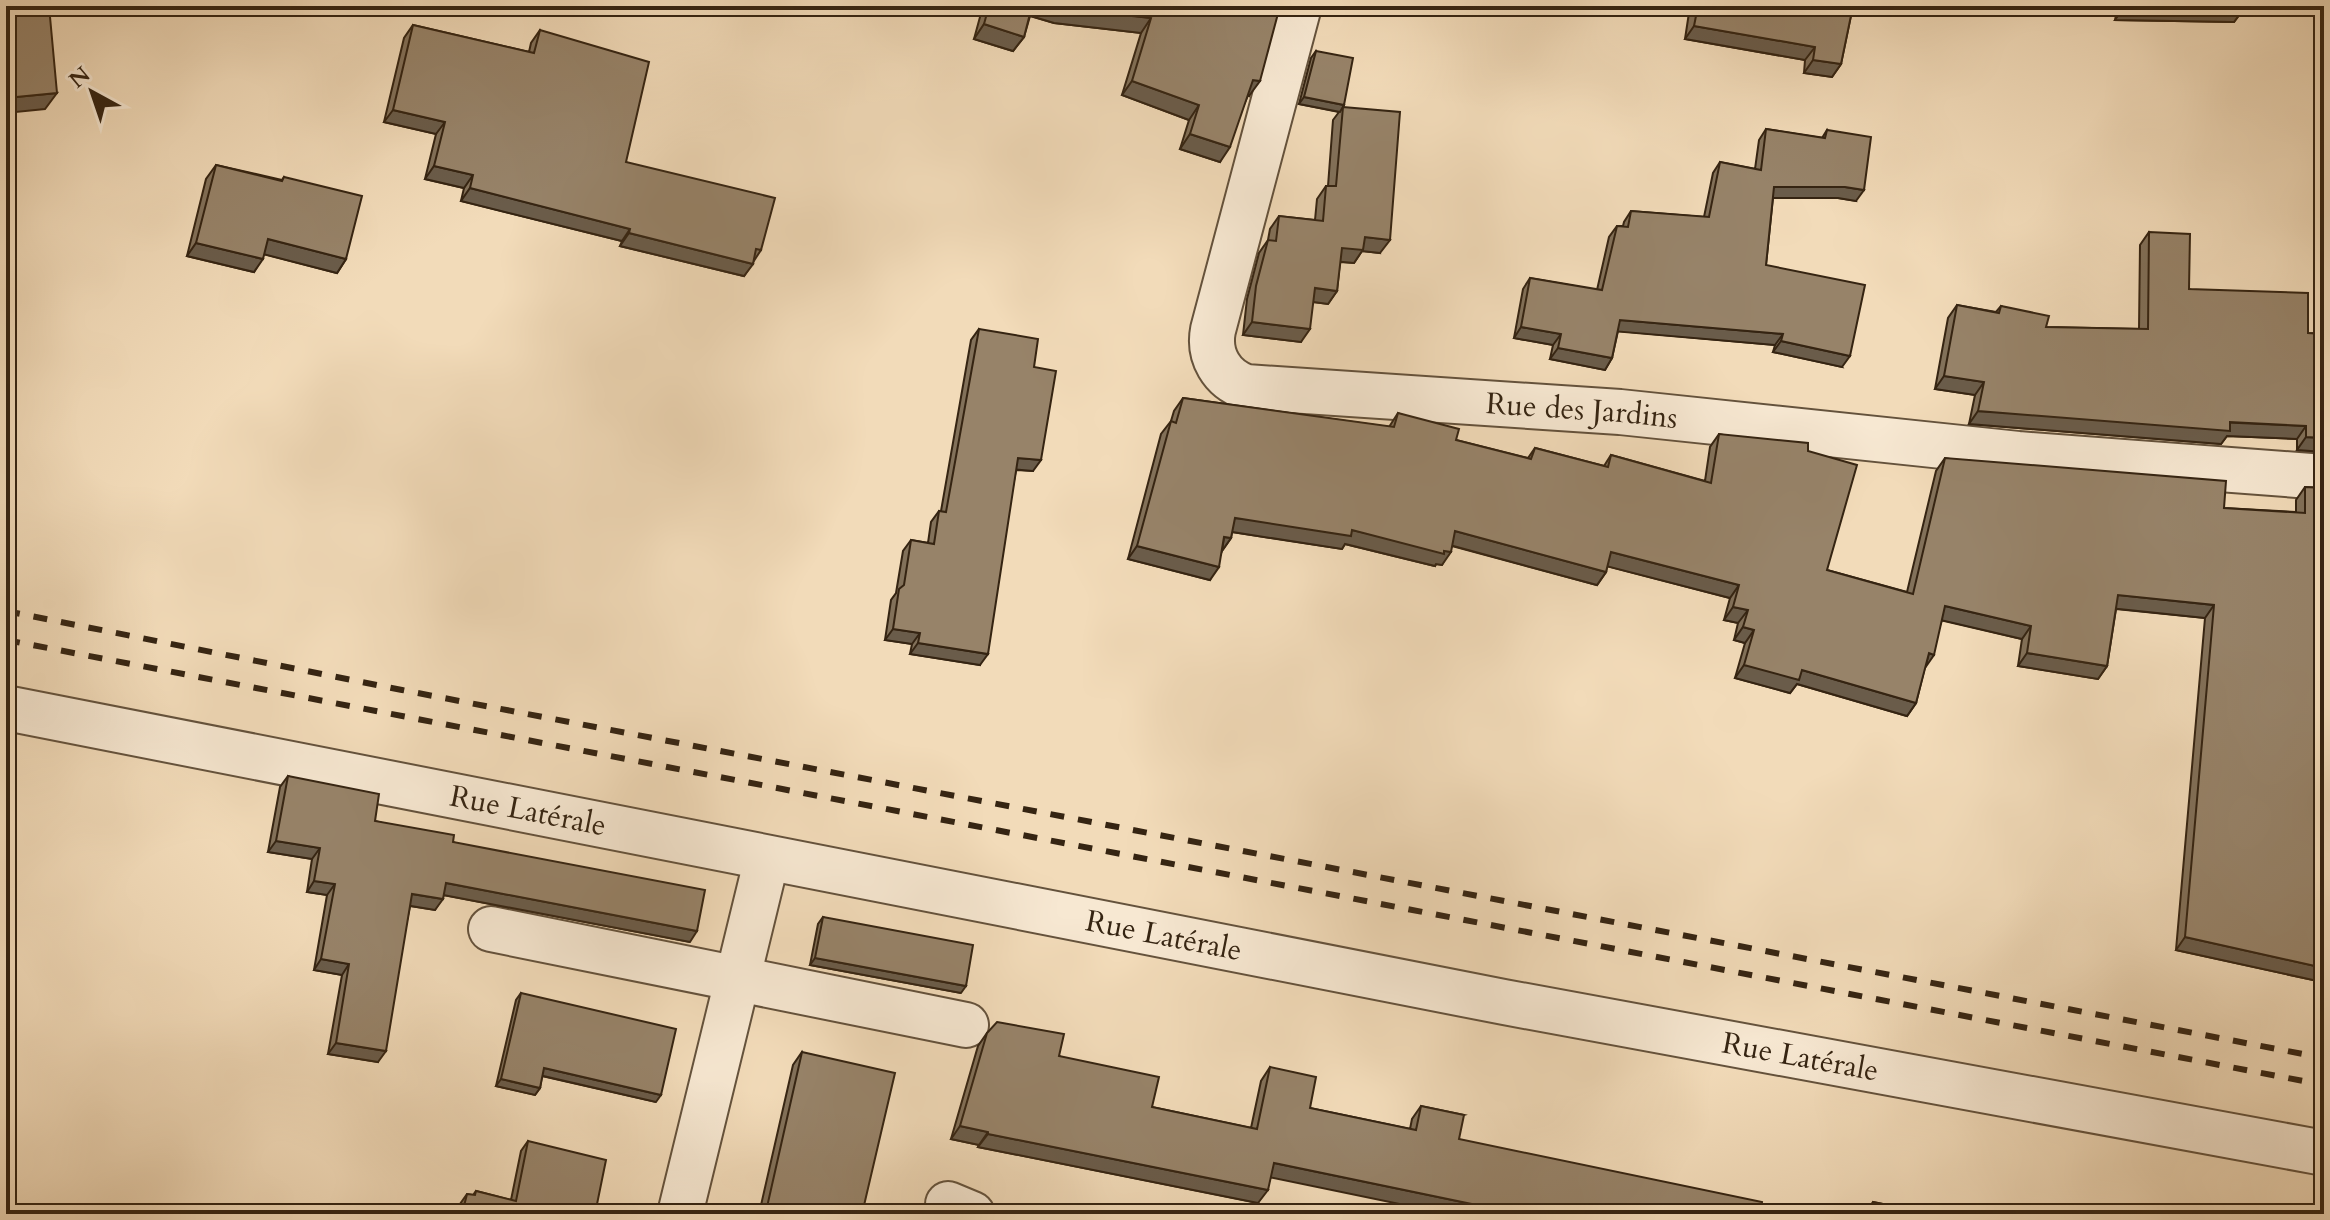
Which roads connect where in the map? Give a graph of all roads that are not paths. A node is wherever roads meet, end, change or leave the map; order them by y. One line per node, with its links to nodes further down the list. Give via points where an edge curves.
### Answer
1 (1296, 19): 2 (street, Rue des Jardins, via 1213,330 1217,363 1237,383 1635,413 2018,454)
2 (2324, 477)
3 (6, 708): 4 (street, Rue Latérale)
4 (767, 858): 6 (street); 8 (street, Rue Latérale, via 1504,1002)
5 (491, 929): 6 (street)
6 (737, 978): 7 (street); 9 (street)
7 (966, 1025)
8 (2324, 1153)
9 (680, 1214)

